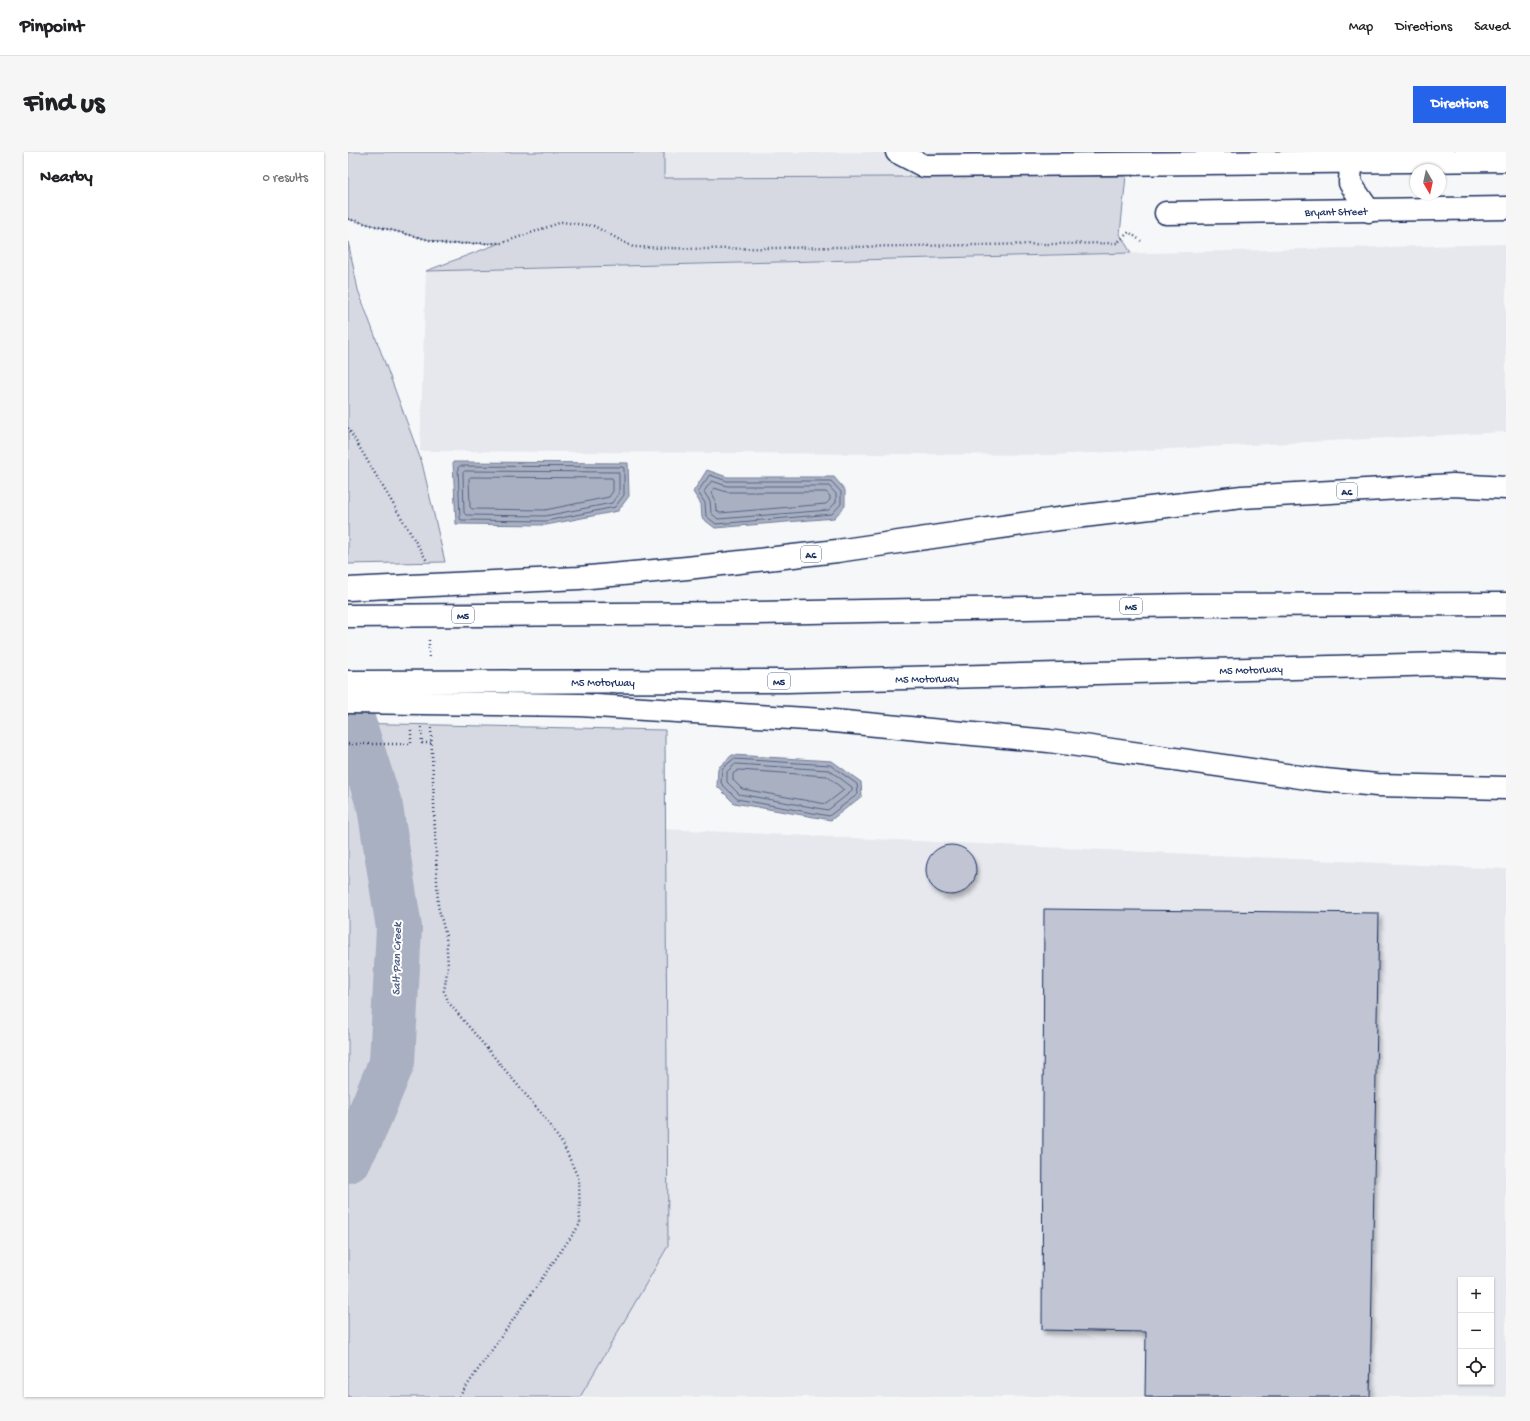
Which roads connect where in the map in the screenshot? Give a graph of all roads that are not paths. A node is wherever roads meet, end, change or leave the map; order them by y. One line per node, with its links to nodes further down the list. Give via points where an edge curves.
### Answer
1 (897, 152): 3 (main road, via 924,166)
2 (1506, 160): 3 (main road)
3 (1351, 162): 5 (main road, via 1350,183)
4 (1506, 208): 5 (main road, Bryant Street)
5 (1369, 211): 6 (main road, Bryant Street)
6 (1166, 213)
7 (1506, 488): 8 (main road, A6, via 1453,485 1242,496 1050,520 837,551 579,578)
8 (348, 590)
9 (1506, 604): 10 (main road, M5, via 1194,605 763,613)
10 (348, 616)
11 (1506, 666): 12 (main road, M5 Motorway / M5, via 1444,664 787,682)
12 (348, 682)
13 (348, 702): 14 (main road, via 580,705 823,720 1083,745 1330,781 1426,787)
14 (1506, 788)

